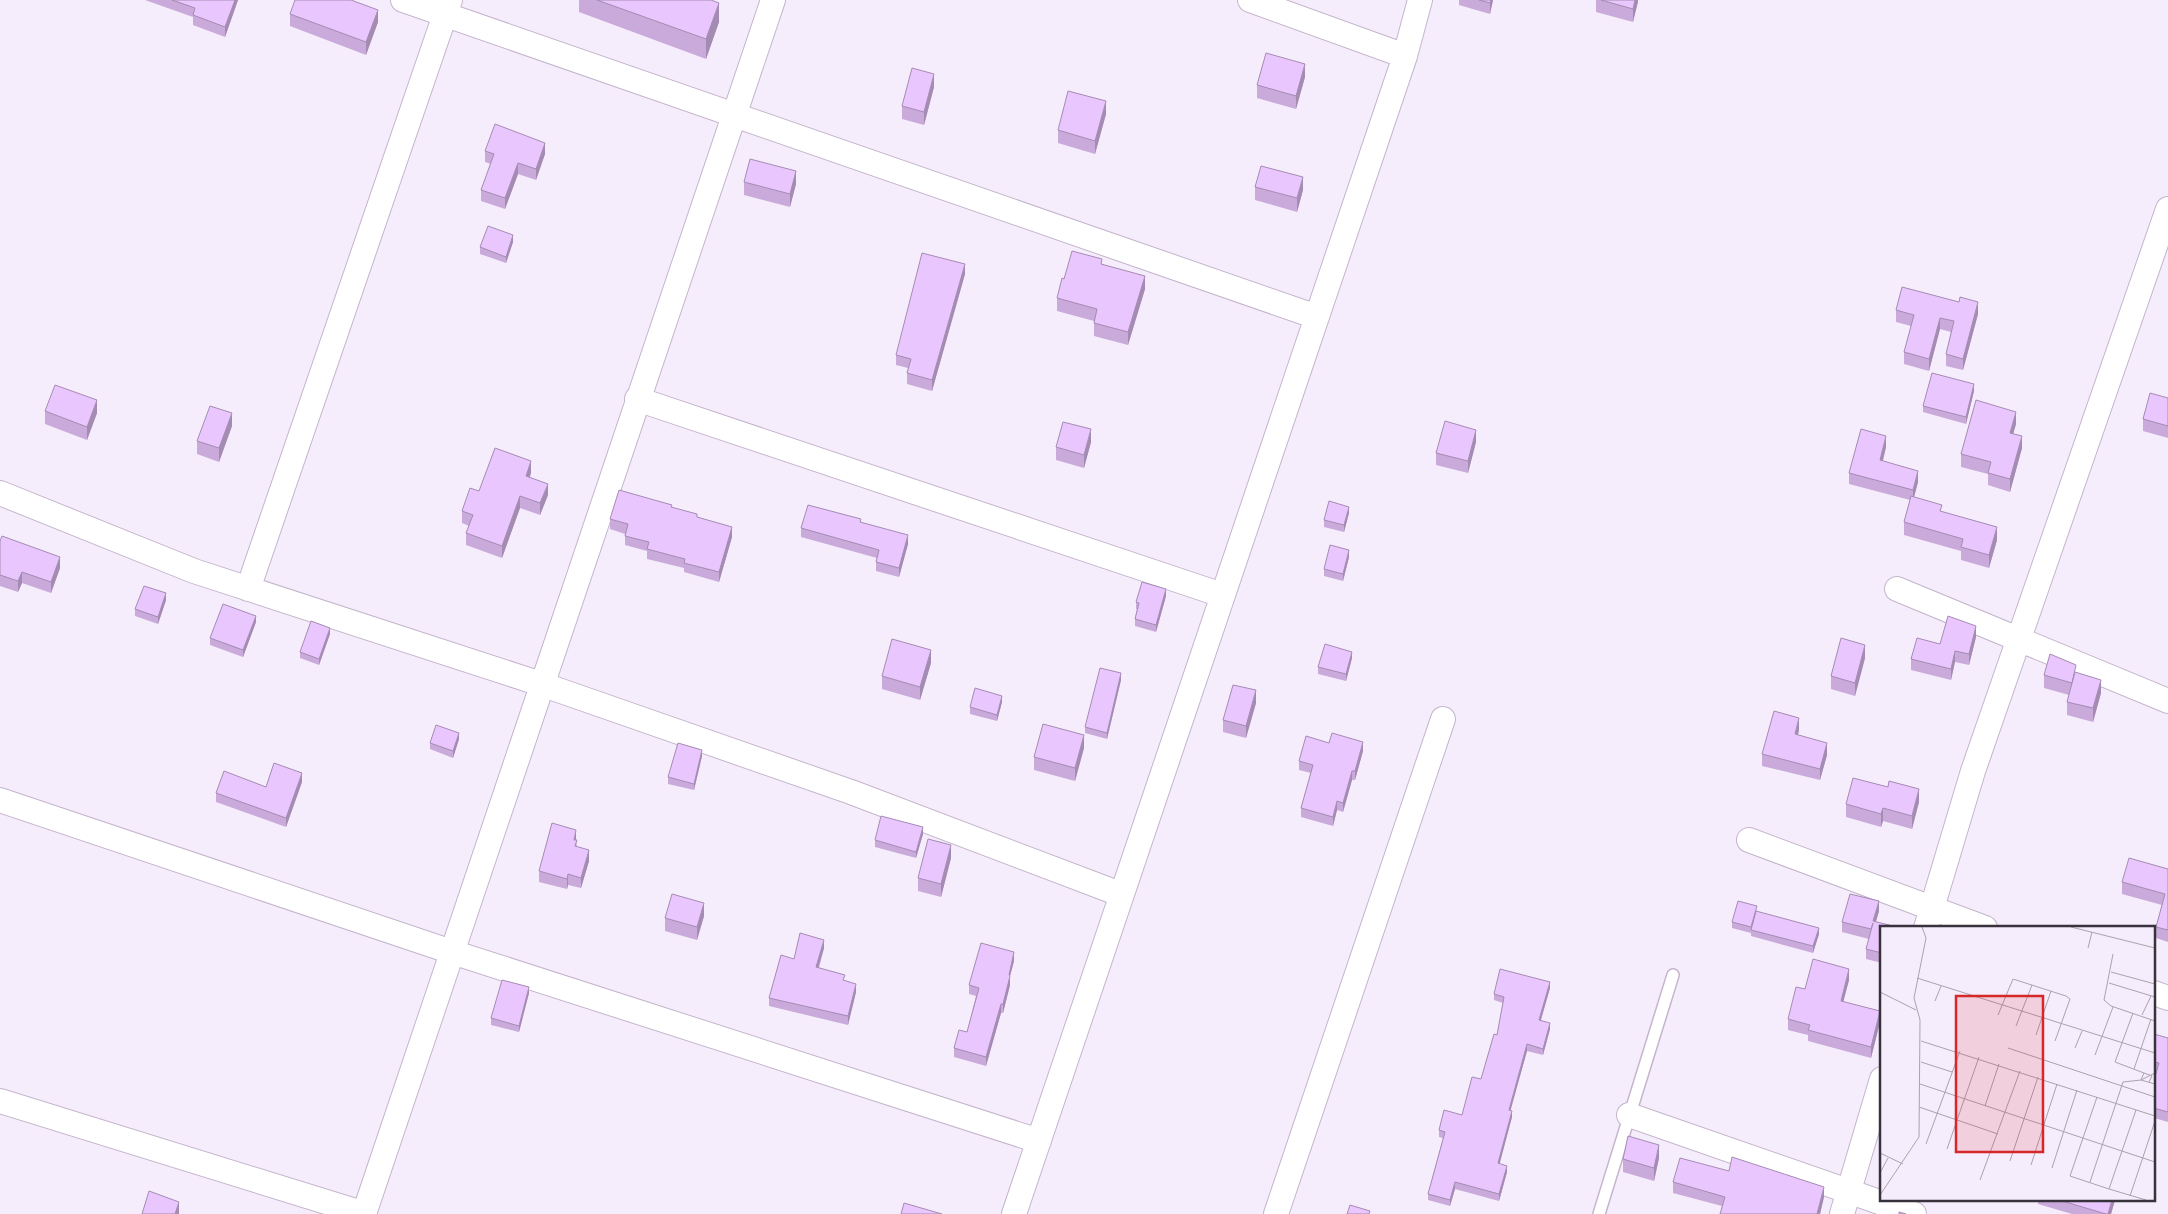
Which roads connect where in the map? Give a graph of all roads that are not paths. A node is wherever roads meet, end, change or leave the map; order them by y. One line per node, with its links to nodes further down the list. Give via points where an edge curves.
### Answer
1 (402, 0): 5 (street)
2 (773, 0): 7 (street)
3 (1250, 0): 6 (street)
4 (1420, 0): 6 (street)
5 (448, 7): 7 (street); 12 (street)
6 (1405, 56): 9 (street)
7 (733, 115): 9 (street); 10 (street)
8 (2168, 209): 15 (street)
9 (1317, 317): 14 (street)
10 (637, 400): 14 (street); 16 (street)
11 (0, 493): 12 (street, via 194,571)
12 (248, 589): 16 (street)
13 (1898, 589): 15 (street)
14 (1222, 595): 21 (street)
15 (2018, 640): 17 (street); 22 (street, via 1972,771)
16 (541, 684): 21 (street, via 851,792); 24 (street)
17 (2168, 700)
18 (1443, 719): 35 (street)
19 (0, 800): 24 (street)
20 (1749, 840): 22 (street)
21 (1120, 894): 31 (street)
22 (1929, 918): 23 (street)
23 (1974, 926)
24 (452, 952): 31 (street); 33 (street)
25 (1673, 975): 30 (lane)
26 (2156, 994): 27 (street)
27 (2168, 998)
28 (1880, 1086): 32 (street)
29 (0, 1101): 33 (street)
30 (1629, 1115): 32 (street); 36 (lane)
31 (1039, 1141): 34 (street)
32 (1845, 1203): 37 (street)
33 (365, 1214)
34 (1014, 1214)
35 (1276, 1214)
36 (1599, 1214)
37 (1914, 1214)

